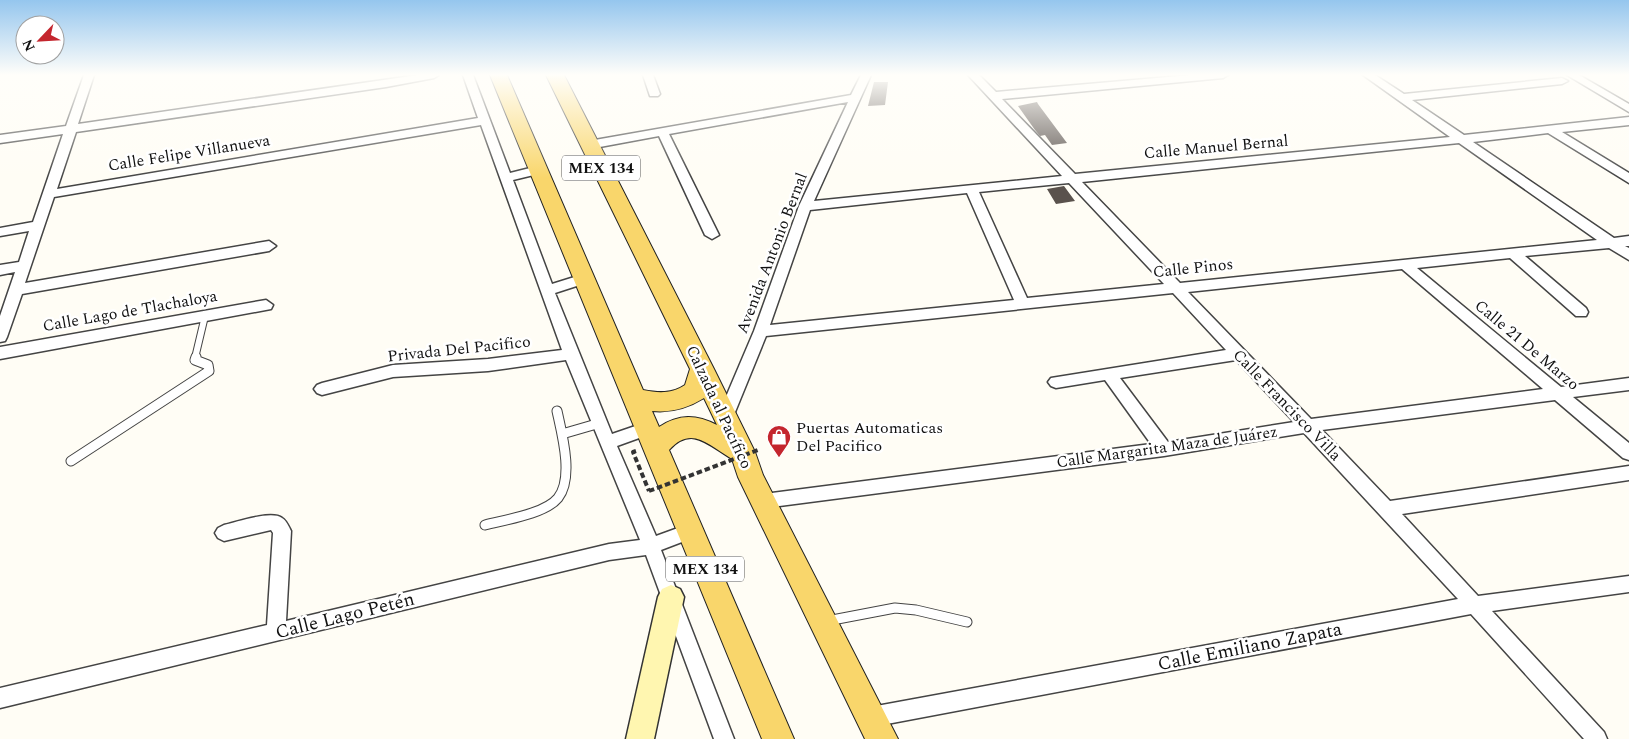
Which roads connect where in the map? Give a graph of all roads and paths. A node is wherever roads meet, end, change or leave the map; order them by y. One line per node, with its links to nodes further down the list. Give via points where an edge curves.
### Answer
1 (77, 109): 12 (street)
2 (207, 109): 12 (street)
3 (479, 109): 10 (street)
4 (513, 109): 18 (main road, MEX 134)
5 (572, 109): 17 (main road, Calzada al Pacífico / MEX 134)
6 (785, 109): 14 (street)
7 (851, 109): 24 (street, Avenida Antonio Bernal)
8 (1005, 109): 20 (street, Calle Francisco Villa)
9 (1418, 109): 16 (street)
10 (483, 121): 19 (street); 23 (street, Calle Felipe Villanueva)
11 (1629, 121): 13 (street, Calle Manuel Bernal)
12 (70, 129): 15 (street); 23 (street)
13 (1551, 130): 16 (street, Calle Manuel Bernal); 21 (street)
14 (662, 131): 17 (street); 27 (street)
15 (0, 139)
16 (1462, 140): 20 (street, Calle Manuel Bernal); 29 (street)
17 (589, 145): 49 (main road, Calzada al Pacífico / MEX 134)
18 (538, 170): 19 (street); 36 (main road, MEX 134)
19 (505, 178): 39 (street)
20 (1069, 178): 22 (street, Calle Manuel Bernal); 37 (street, Calle Francisco Villa)
21 (1629, 179)
22 (971, 188): 24 (street, Calle Manuel Bernal); 40 (street)
23 (49, 194): 25 (street)
24 (805, 206): 44 (street, Avenida Antonio Bernal)
25 (38, 225): 26 (street); 34 (street)
26 (0, 232)
27 (712, 234)
28 (1629, 241): 29 (street, Calle Pinos)
29 (1611, 244): 31 (street, Calle Pinos); 32 (street)
30 (268, 246): 38 (street)
31 (1514, 254): 33 (street, Calle Pinos); 42 (street)
32 (1629, 255)
33 (1404, 264): 37 (street, Calle Pinos); 54 (street, Calle 21 De Marzo)
34 (24, 266): 35 (street); 38 (street)
35 (0, 270)
36 (584, 279): 39 (street); 55 (main road, MEX 134)
37 (1174, 287): 40 (street, Calle Pinos); 48 (street, Calle Francisco Villa)
38 (16, 290): 45 (street)
39 (547, 290): 47 (street)
40 (1023, 304): 44 (street, Calle Pinos)
41 (266, 305): 43 (street, Calle Lago de Tlachaloya)
42 (1581, 312)
43 (205, 316): 46 (street, Calle Lago de Tlachaloya); 66 (lane, via 195,360 208,364 209,371)
44 (761, 331): 57 (street, Avenida Antonio Bernal)
45 (0, 336)
46 (0, 352)
47 (571, 354): 53 (street, Privada Del Pacifico, via 488,365 393,371); 58 (street)
48 (1238, 354): 50 (street); 59 (street, Calle Francisco Villa)
49 (702, 369): 55 (main road, via 695,391 689,396 668,402); 57 (main road, Calzada al Pacífico / MEX 134)
50 (1109, 374): 51 (street); 63 (street)
51 (1056, 382)
52 (1629, 384): 54 (street, Calle Margarita Maza de Juárez)
53 (322, 389)
54 (1557, 394): 59 (street, Calle Margarita Maza de Juárez); 65 (street, Calle 21 De Marzo)
55 (635, 398): 61 (main road, MEX 134)
56 (557, 411): 60 (lane)
57 (725, 418): 64 (main road, Calzada al Pacífico / MEX 134)
58 (600, 423): 60 (lane); 62 (street)
59 (1307, 426): 63 (street, Calle Margarita Maza de Juárez); 70 (street, Calle Francisco Villa)
60 (562, 434): 71 (lane, via 566,478 557,499 542,508)
61 (651, 438): 62 (street); 64 (main road, via 696,426); 72 (main road, MEX 134)
62 (608, 443): 74 (street)
63 (1164, 449): 69 (street, Calle Margarita Maza de Juárez)
64 (750, 451): 68 (path, bridge); 69 (main road, Calzada al Pacífico / MEX 134)
65 (1629, 453)
66 (71, 461)
67 (1629, 472): 70 (street)
68 (649, 491)
69 (764, 501): 78 (main road, Calzada al Pacífico / MEX 134)
70 (1387, 509): 77 (street, Calle Francisco Villa)
71 (485, 525)
72 (689, 532): 74 (street, Calle Lago Petén); 85 (main road, MEX 134)
73 (224, 533): 80 (street, via 271,522 282,531)
74 (651, 546): 76 (street); 80 (street, Calle Lago Petén, via 608,552)
75 (1629, 584): 77 (street, Calle Emiliano Zapata)
76 (671, 597): 83 (main road); 84 (street)
77 (1474, 605): 82 (street, Calle Emiliano Zapata); 86 (street, Calle Francisco Villa)
78 (824, 622): 79 (lane, via 895,608); 82 (main road, Calzada al Pacífico / MEX 134)
79 (967, 622)
80 (276, 633): 81 (street, Calle Lago Petén)
81 (0, 698)
82 (877, 728)
83 (640, 739)
84 (724, 739)
85 (778, 739)
86 (1597, 739)

